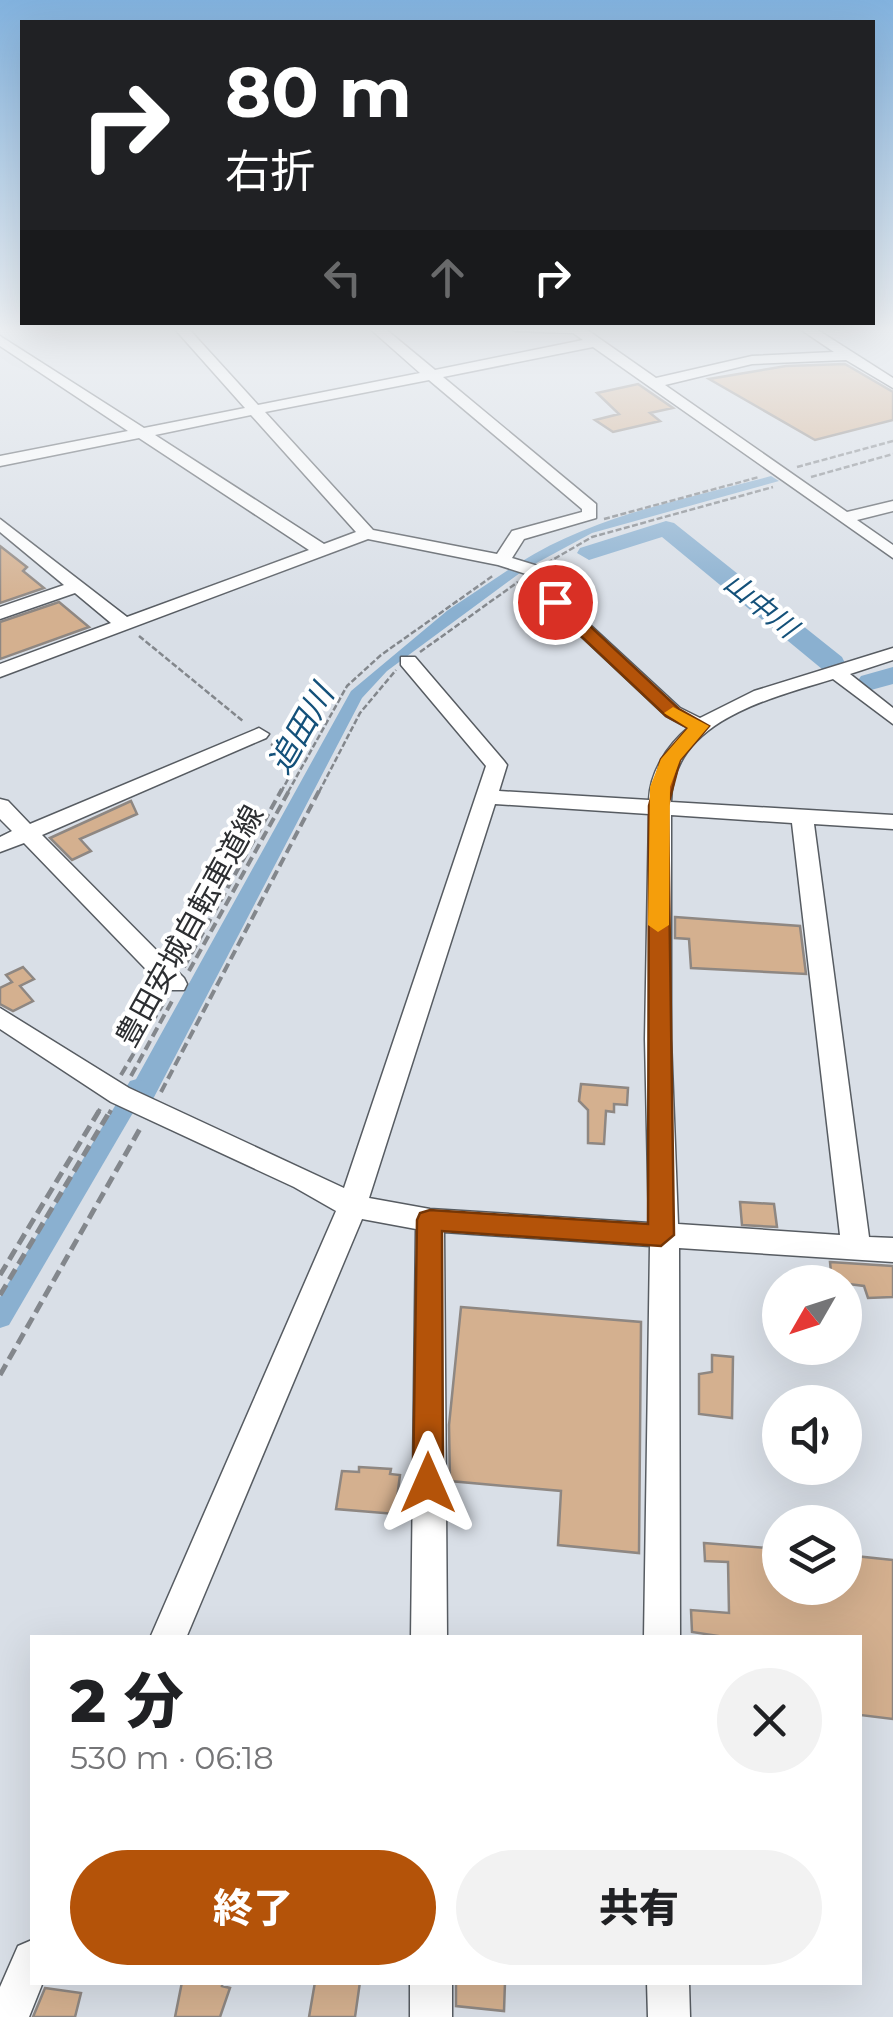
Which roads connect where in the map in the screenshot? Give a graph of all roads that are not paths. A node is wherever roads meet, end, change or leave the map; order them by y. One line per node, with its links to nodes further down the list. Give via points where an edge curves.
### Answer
1 (124, 421): 6 (street)
2 (200, 421): 6 (street)
3 (265, 421): 11 (street)
4 (486, 421): 14 (street, via 591,512 524,531)
5 (706, 421): 9 (street)
6 (142, 433): 7 (street); 12 (street)
7 (0, 461)
8 (893, 506): 9 (street)
9 (845, 518): 13 (street)
10 (0, 524): 15 (street)
11 (367, 534): 12 (street); 14 (street)
12 (321, 550): 17 (street)
13 (893, 552)
14 (519, 566): 23 (street, via 672,712)
15 (78, 586): 16 (street); 17 (street)
16 (0, 614)
17 (124, 624): 20 (street)
18 (893, 654): 21 (street)
19 (408, 661): 25 (street, via 496,760)
20 (0, 671)
21 (836, 672): 22 (street); 23 (street, via 743,702)
22 (893, 718)
23 (700, 726): 27 (street, via 671,759)
24 (259, 734): 30 (street)
25 (485, 797): 27 (street); 34 (street)
26 (0, 806): 30 (street)
27 (658, 806): 28 (street); 36 (street)
28 (802, 817): 29 (street); 37 (street)
29 (893, 822)
30 (30, 836): 31 (street); 32 (street)
31 (0, 845)
32 (181, 981)
33 (0, 1017): 34 (street, via 132,1100)
34 (352, 1206): 35 (street); 39 (street)
35 (430, 1220): 36 (street); 40 (street)
36 (661, 1235): 37 (street); 41 (street)
37 (856, 1248): 38 (street)
38 (893, 1250)
39 (169, 1635)
40 (428, 1635)
41 (662, 1635)
42 (30, 1965): 44 (street)
43 (668, 1985): 45 (street)
44 (8, 2017)
45 (669, 2017)

